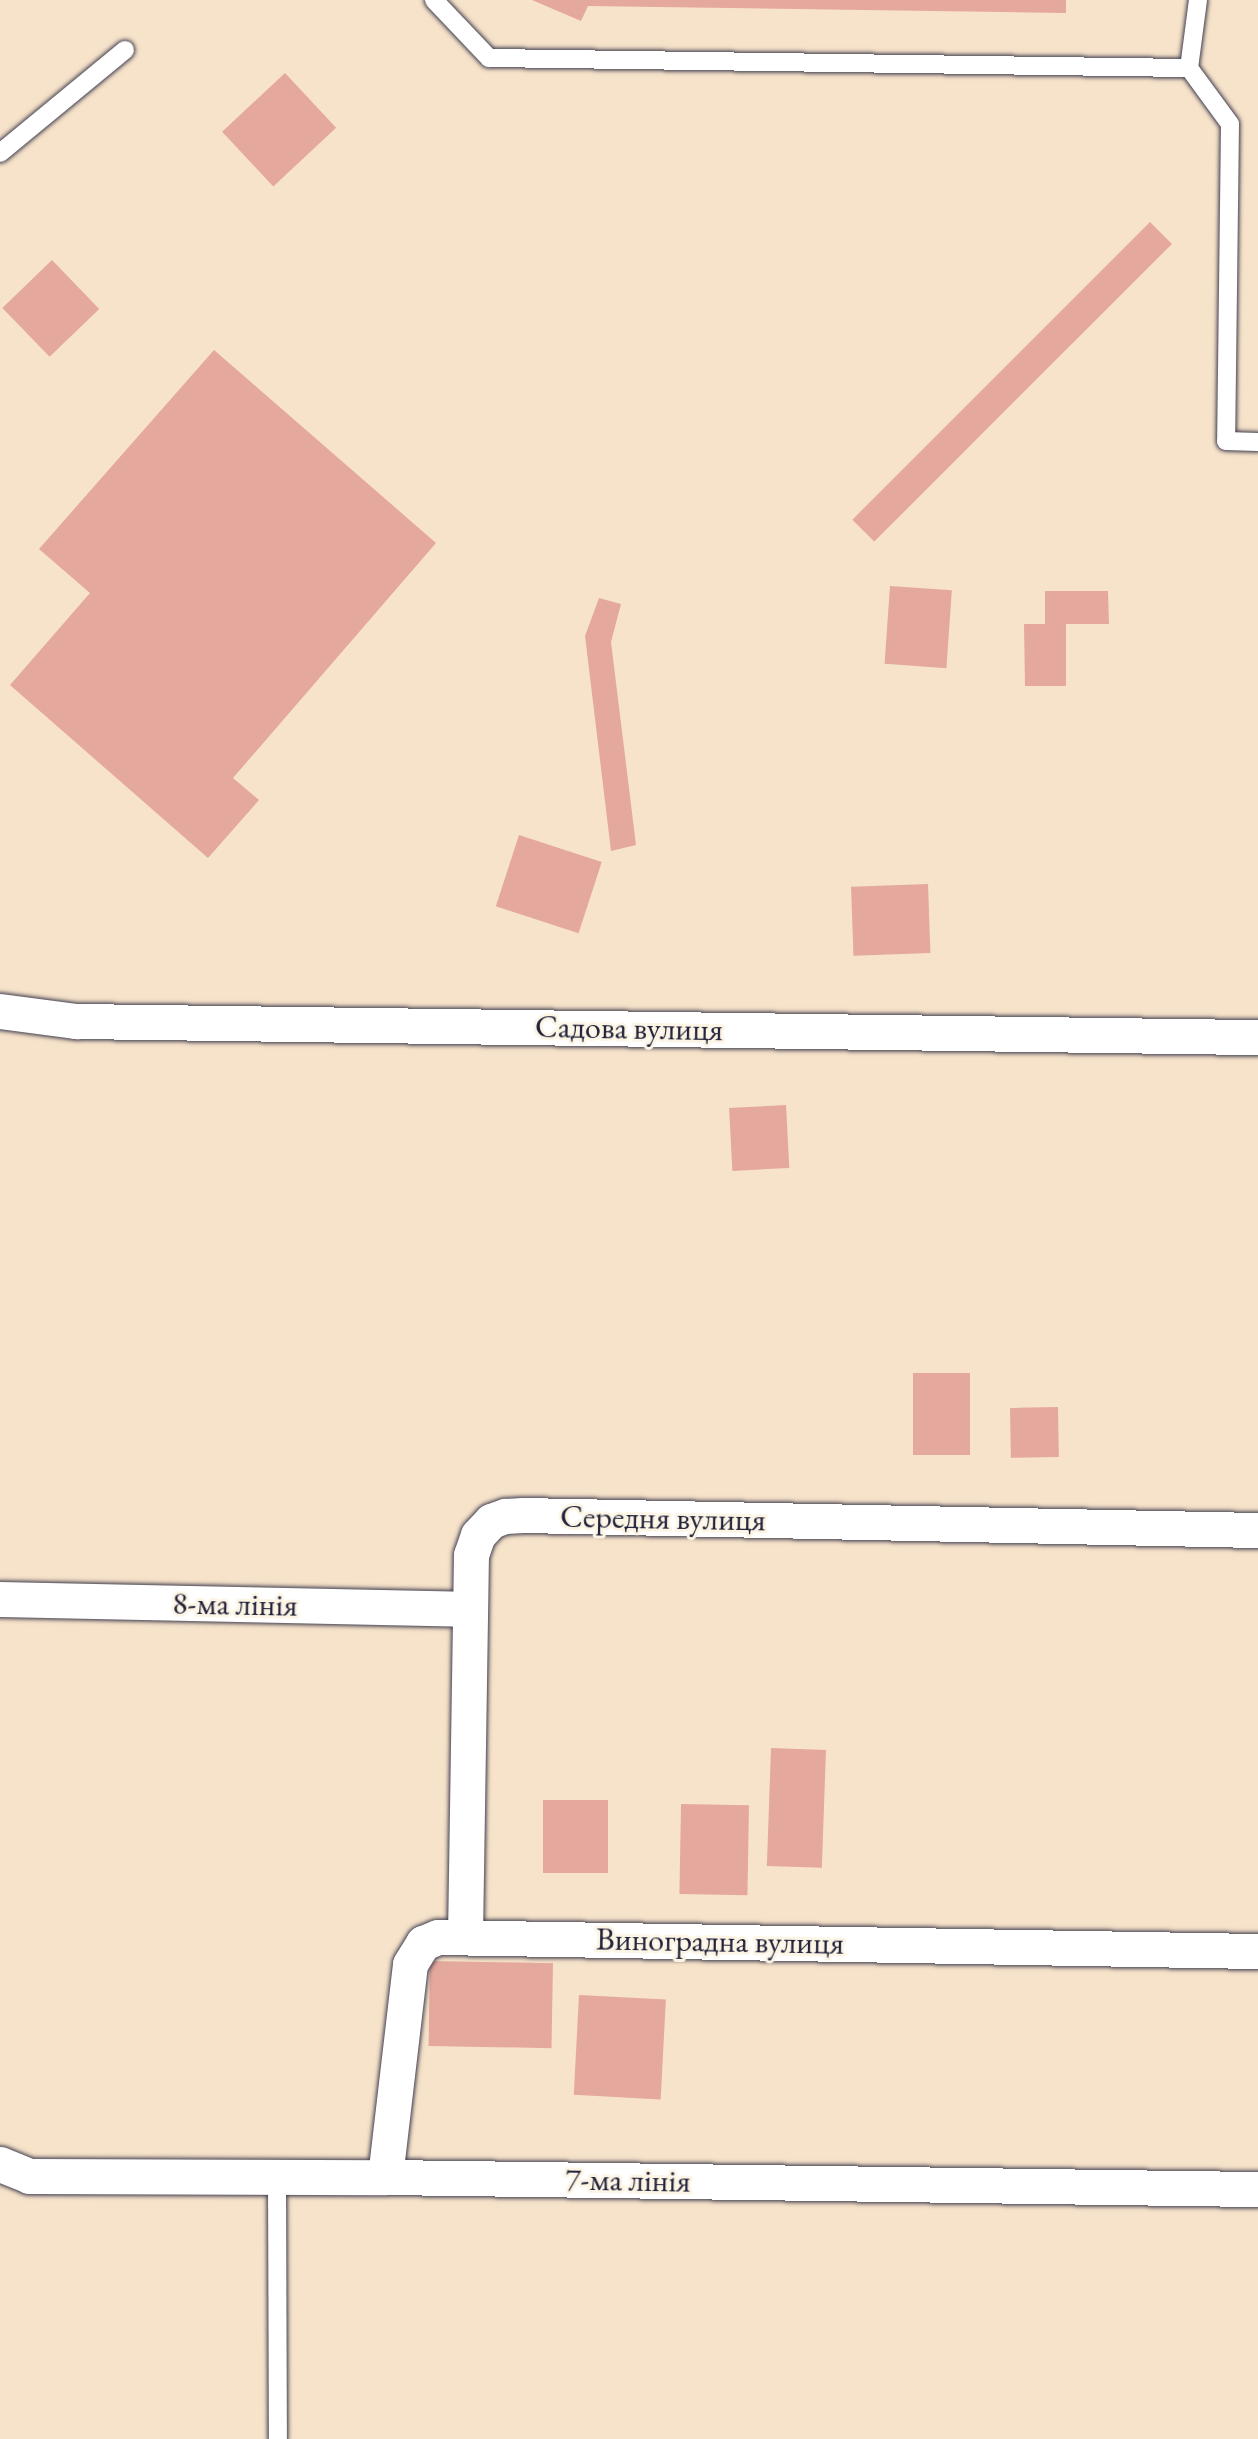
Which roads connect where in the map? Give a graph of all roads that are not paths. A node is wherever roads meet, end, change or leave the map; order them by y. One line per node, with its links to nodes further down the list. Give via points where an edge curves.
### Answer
1 (434, 0): 4 (lane, via 489,58)
2 (1198, 0): 4 (lane)
3 (125, 50): 5 (lane)
4 (1189, 68): 6 (lane, via 1230,124 1226,441)
5 (0, 153)
6 (1258, 442)
7 (0, 1011): 8 (street, Садова вулиця, via 76,1021)
8 (1258, 1037)
9 (1258, 1530): 11 (street, Середня вулиця, via 505,1516 491,1521 474,1545)
10 (0, 1599): 11 (street, 8-ма лінія)
11 (470, 1609): 12 (street, Середня вулиця)
12 (465, 1936): 13 (street, Виноградна вулиця); 15 (street, Виноградна вулиця, via 423,1943 410,1964)
13 (1258, 1951)
14 (0, 2164): 16 (street, 7-ма лінія, via 29,2176)
15 (385, 2177): 16 (street, 7-ма лінія); 17 (street, 7-ма лінія)
16 (277, 2179): 18 (lane)
17 (1258, 2189)
18 (278, 2439)

